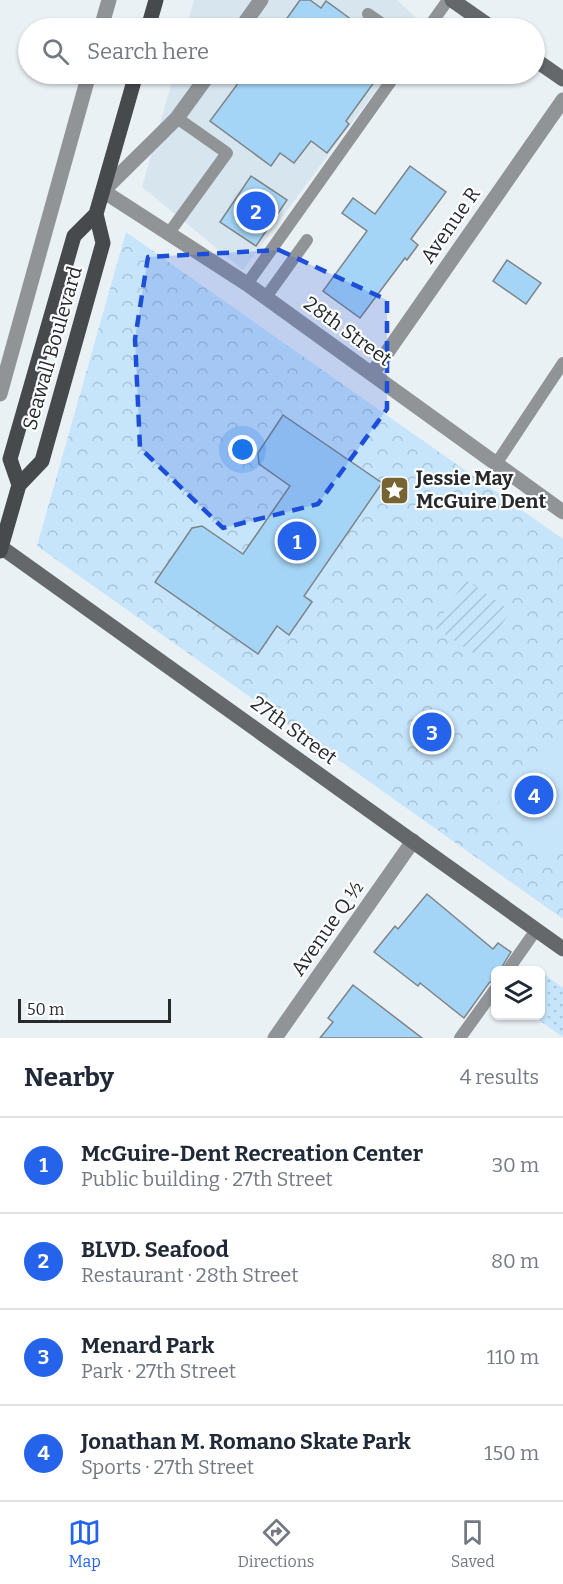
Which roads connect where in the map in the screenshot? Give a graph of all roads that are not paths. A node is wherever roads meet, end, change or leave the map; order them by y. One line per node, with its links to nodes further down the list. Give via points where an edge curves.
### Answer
1 (109, 0): 6 (street)
2 (156, 0): 7 (main road)
3 (261, 0): 8 (street)
4 (450, 0): 10 (lane); 11 (street)
5 (368, 14): 9 (lane)
6 (104, 18)
7 (151, 18)
8 (248, 18)
9 (374, 18)
10 (436, 18)
11 (477, 18)
12 (545, 66): 13 (street)
13 (563, 79)
14 (86, 84): 28 (street)
15 (132, 84): 20 (main road, Seawall Boulevard)
16 (202, 84): 19 (street)
17 (389, 84): 24 (lane)
18 (563, 100): 27 (street, Avenue R)
19 (177, 118): 20 (street); 22 (lane, via 227,153)
20 (103, 191): 21 (main road, Seawall Boulevard); 22 (street, 28th Street)
21 (96, 214): 30 (main road, Seawall Boulevard, via 103,243 42,461); 30 (main road, Seawall Boulevard, via 74,236 70,247 10,459)
22 (169, 233): 24 (street, 28th Street)
23 (307, 240): 25 (lane)
24 (247, 284): 25 (street, 28th Street)
25 (266, 297): 27 (street, 28th Street)
26 (563, 363): 29 (lane)
27 (372, 374): 29 (street, 28th Street)
28 (0, 394)
29 (496, 464): 31 (street, 28th Street)
30 (19, 485): 32 (main road, Seawall Boulevard)
31 (563, 512)
32 (1, 549): 33 (street, 27th Street)
33 (413, 842): 34 (street, 27th Street); 38 (street, Avenue Q ½)
34 (536, 930): 35 (street, 27th Street); 36 (lane)
35 (563, 949)
36 (511, 966)
37 (491, 994): 39 (lane)
38 (275, 1038)
39 (460, 1038)

